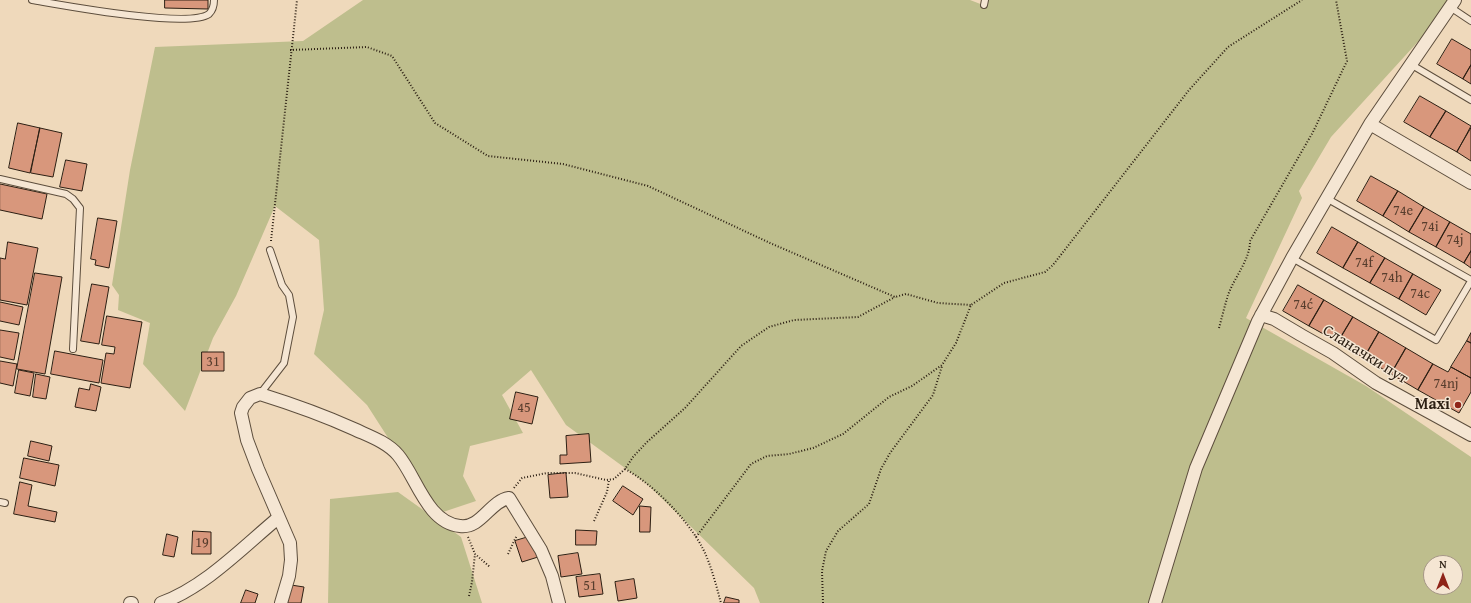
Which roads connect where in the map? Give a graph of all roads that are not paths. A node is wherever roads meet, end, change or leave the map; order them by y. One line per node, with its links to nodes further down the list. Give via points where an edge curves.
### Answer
1 (32, 0): 2 (lane, via 137,16 178,18 201,17 210,13 214,7)
2 (214, 0)
3 (1453, 4): 4 (lane); 5 (street)
4 (1471, 21)
5 (1412, 65): 6 (lane); 7 (street)
6 (1471, 100)
7 (1370, 124): 9 (street); 10 (street)
8 (0, 179): 15 (lane, via 66,194 80,208)
9 (1471, 183)
10 (1326, 198): 12 (street); 13 (lane)
11 (270, 250): 16 (lane, via 282,285 289,295 293,317 284,363)
12 (1292, 258): 13 (lane, via 1436,340); 14 (street)
13 (1471, 281)
14 (1260, 318): 17 (street, Сланачки пут, via 1281,323 1333,353 1376,383); 22 (street, via 1196,468)
15 (73, 349)
16 (260, 394): 18 (street, via 250,398 241,413 247,440); 21 (street, via 314,411 383,442 398,455 431,508 448,523 465,527 509,498 541,550 552,576)
17 (1471, 435)
18 (278, 518): 19 (street, via 210,575); 20 (street, via 291,550 289,576)
19 (161, 603)
20 (281, 603)
21 (559, 603)
22 (1155, 603)

